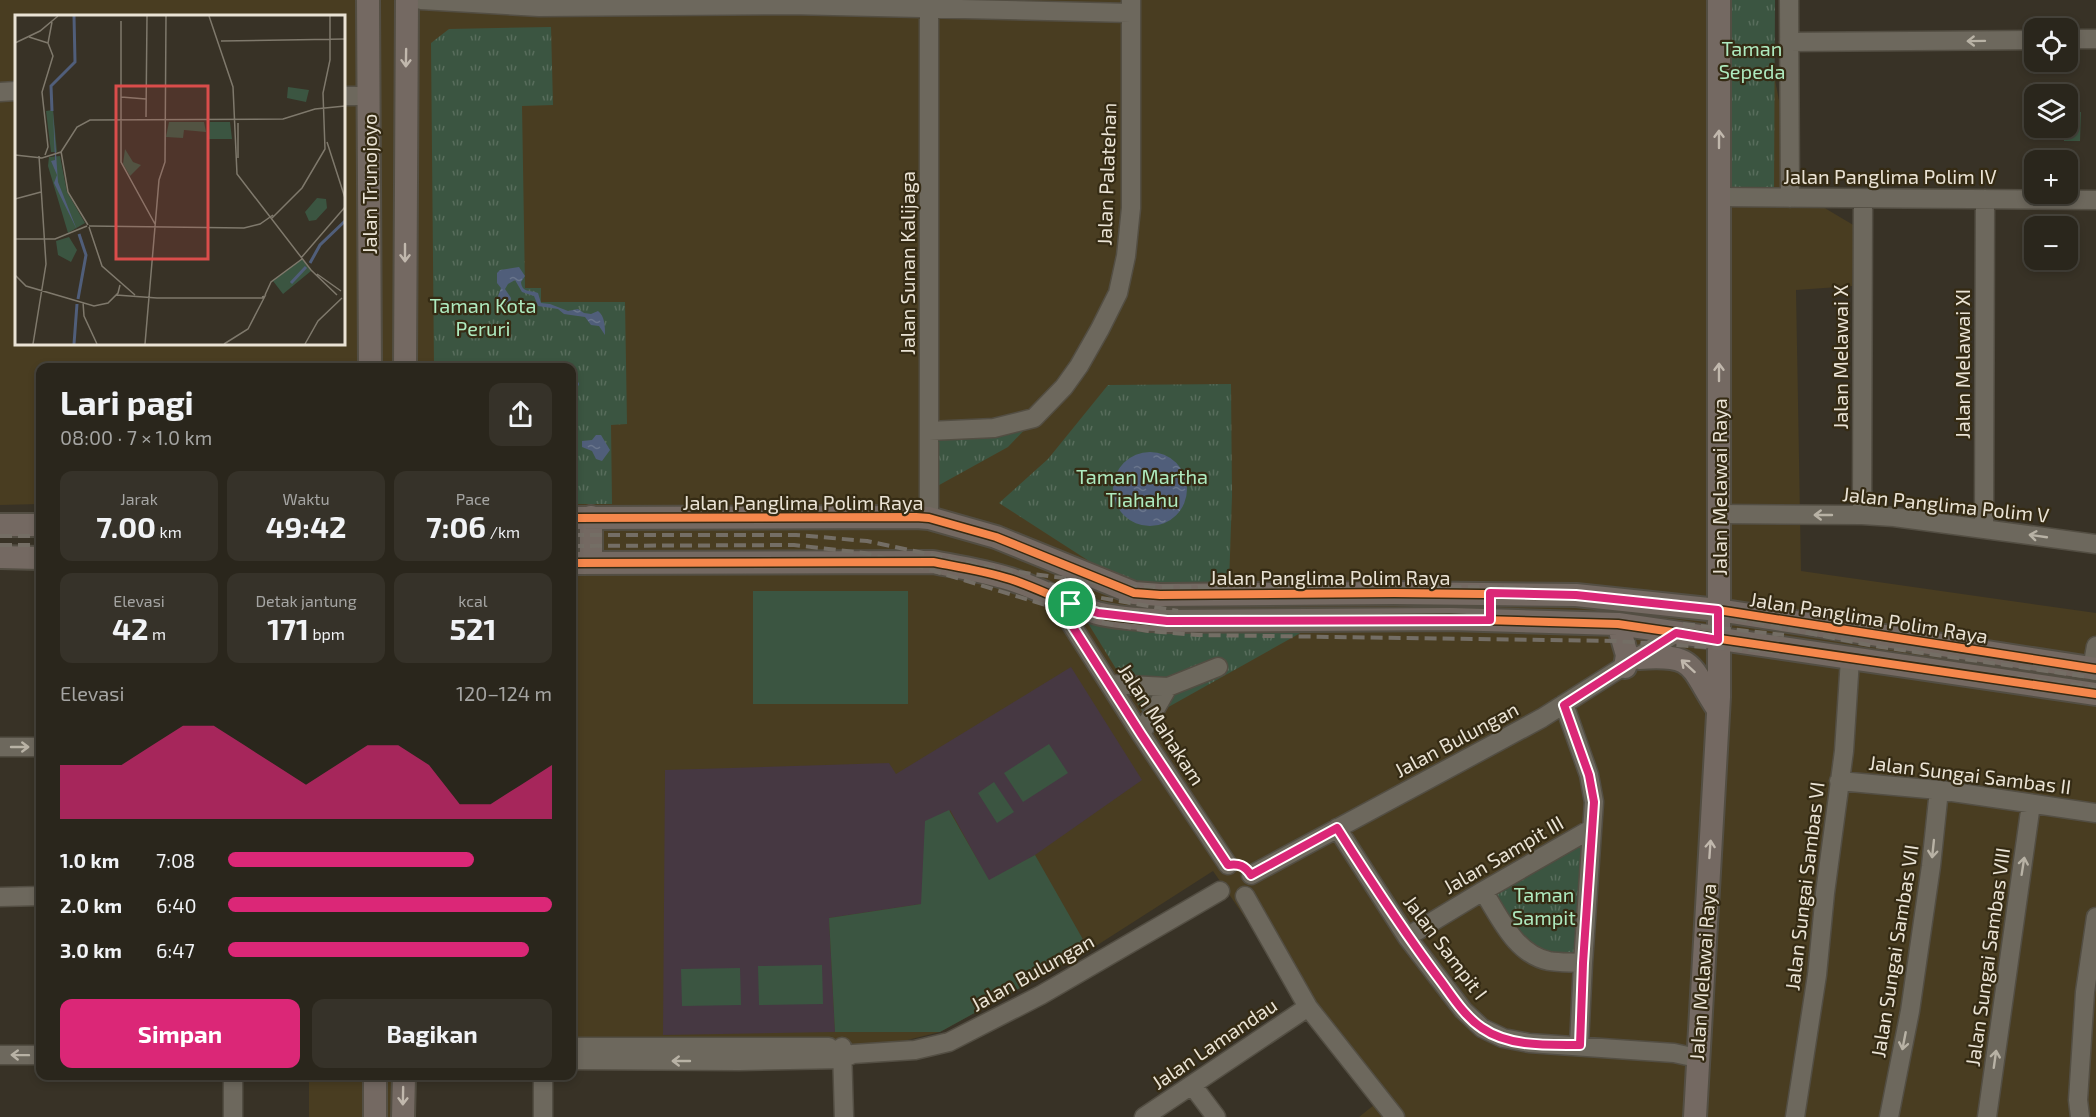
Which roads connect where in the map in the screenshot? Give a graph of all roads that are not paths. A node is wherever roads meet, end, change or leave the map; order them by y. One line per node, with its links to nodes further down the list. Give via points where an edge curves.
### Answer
1 (368, 0): 15 (main road, Jalan Trunojoyo)
2 (1719, 0): 16 (main road, Jalan Melawai Raya, one-way to 2)
3 (1789, 0): 11 (street)
4 (652, 3): 5 (street, Jalan Palatehan, via 539,7); 7 (street, Jalan Palatehan)
5 (415, 4): 22 (main road, Jalan Trunojoyo, one-way to 22)
6 (1131, 6): 7 (street, Jalan Palatehan); 23 (street, Jalan Palatehan, via 1131,208 1118,293 1079,366 1034,418 994,428)
7 (929, 8): 23 (street, Jalan Sunan Kalijaga)
8 (2078, 39): 9 (street)
9 (2096, 39)
10 (2024, 40): 11 (street, one-way to 11)
11 (1789, 42): 17 (street)
12 (15, 91): 13 (street)
13 (0, 92)
14 (345, 96): 15 (street)
15 (368, 96): 21 (main road, Jalan Trunojoyo)
16 (1719, 197): 17 (street, Jalan Panglima Polim IV); 26 (main road, Jalan Melawai Raya, one-way to 16)
17 (1790, 198): 18 (street, Jalan Panglima Polim IV)
18 (1863, 198): 19 (street, Jalan Panglima Polim IV); 27 (street, Jalan Melawai X)
19 (1985, 199): 20 (street, Jalan Panglima Polim IV); 32 (street, Jalan Melawai XI)
20 (2096, 200)
21 (370, 363)
22 (405, 363)
23 (929, 431): 29 (street, Jalan Sunan Kalijaga)
24 (0, 513): 25 (main road)
25 (36, 513)
26 (1720, 514): 27 (street, Jalan Panglima Polim V, one-way to 26); 41 (main road, Jalan Melawai Raya)
27 (1862, 515): 32 (street, Jalan Panglima Polim V)
28 (581, 517): 29 (main road, Jalan Panglima Polim Raya); 36 (main road)
29 (929, 518): 39 (main road, Jalan Panglima Polim Raya, via 996,537 1134,593)
30 (0, 525): 31 (main road)
31 (36, 525)
32 (1984, 529): 33 (street, Jalan Panglima Polim V, one-way to 32)
33 (2096, 544)
34 (0, 557): 35 (main road)
35 (36, 558)
36 (581, 563): 40 (main road, via 933,562 1012,580)
37 (0, 569): 38 (main road)
38 (36, 569)
39 (1490, 593): 41 (main road, Jalan Panglima Polim Raya, via 1576,595); 42 (main road)
40 (1071, 604): 42 (main road, via 1098,613 1167,621); 51 (street, Jalan Mahakam, via 1071,624)
41 (1718, 610): 45 (main road, Jalan Melawai Raya); 50 (main road, Jalan Panglima Polim Raya)
42 (1490, 620): 43 (main road)
43 (1618, 624): 44 (main road); 48 (main road, via 1626,656)
44 (1676, 633): 45 (main road); 48 (street, Jalan Bulungan)
45 (1718, 640): 47 (main road); 55 (main road, Jalan Melawai Raya)
46 (2096, 646): 50 (street)
47 (1850, 659): 53 (main road); 59 (street, Jalan Sungai Sambas VI)
48 (1632, 663): 54 (street, Jalan Bulungan); 55 (main road, one-way to 48, via 1692,668 1680,659 1665,656)
49 (1218, 667): 52 (street)
50 (2094, 669)
51 (1109, 684): 52 (street); 56 (street, Jalan Mahakam)
52 (1168, 687): 56 (street)
53 (2096, 694)
54 (1564, 705): 63 (street, Jalan Bulungan); 64 (street, via 1589,775 1594,802)
55 (1718, 709): 81 (main road, Jalan Melawai Raya, one-way to 55)
56 (1141, 734): 65 (street, Jalan Mahakam)
57 (0, 747): 58 (street, one-way to 58)
58 (36, 747)
59 (1839, 781): 60 (street, Jalan Sungai Sambas II); 98 (street, Jalan Sungai Sambas VI, via 1817,975)
60 (1939, 790): 61 (street, Jalan Sungai Sambas II); 99 (street, Jalan Sungai Sambas VII, one-way to 99, via 1910,1011)
61 (2031, 804): 62 (street, Jalan Sungai Sambas II); 100 (street, Jalan Sungai Sambas VIII, one-way to 61)
62 (2096, 813)
63 (1337, 828): 66 (street, Jalan Bulungan); 73 (street, Jalan Sampit I)
64 (1592, 829): 68 (street, Jalan Sampit III); 74 (street)
65 (1228, 865): 66 (street, via 1242,865); 67 (street, via 1217,876)
66 (1251, 875): 69 (street, via 1252,883)
67 (1220, 891): 69 (street, via 1231,899); 78 (street, Jalan Bulungan, via 1041,995 949,1042 915,1050)
68 (1483, 891): 73 (street, Jalan Sampit III); 74 (street, via 1515,941 1530,953 1549,961)
69 (1245, 896): 75 (street)
70 (0, 897): 71 (street)
71 (36, 897)
72 (2096, 917): 83 (street, via 2085,992)
73 (1407, 937): 76 (street, Jalan Sampit I, via 1463,1010 1482,1028 1503,1038 1529,1043)
74 (1583, 963): 76 (street)
75 (1308, 1007): 88 (street, Jalan Lamandau); 96 (street)
76 (1580, 1045): 81 (street, Jalan Sampit I)
77 (576, 1047): 78 (street, Jalan Bulungan)
78 (846, 1053): 82 (street, Jalan Bulungan, one-way to 82, via 739,1061); 93 (street)
79 (0, 1055): 80 (street, one-way to 79)
80 (36, 1055)
81 (1697, 1058): 97 (main road, Jalan Melawai Raya)
82 (576, 1060)
83 (2088, 1068): 101 (street, via 2078,1100)
84 (233, 1080): 89 (street)
85 (375, 1080): 90 (main road)
86 (404, 1080): 91 (main road, one-way to 91)
87 (543, 1080): 92 (street)
88 (1192, 1085): 94 (street, Jalan Lamandau); 95 (street)
89 (233, 1117)
90 (375, 1117)
91 (403, 1117)
92 (543, 1117)
93 (844, 1117)
94 (1144, 1117)
95 (1216, 1117)
96 (1395, 1117)
97 (1695, 1117)
98 (1795, 1117)
99 (1889, 1117)
100 (1987, 1117)
101 (2080, 1117)

